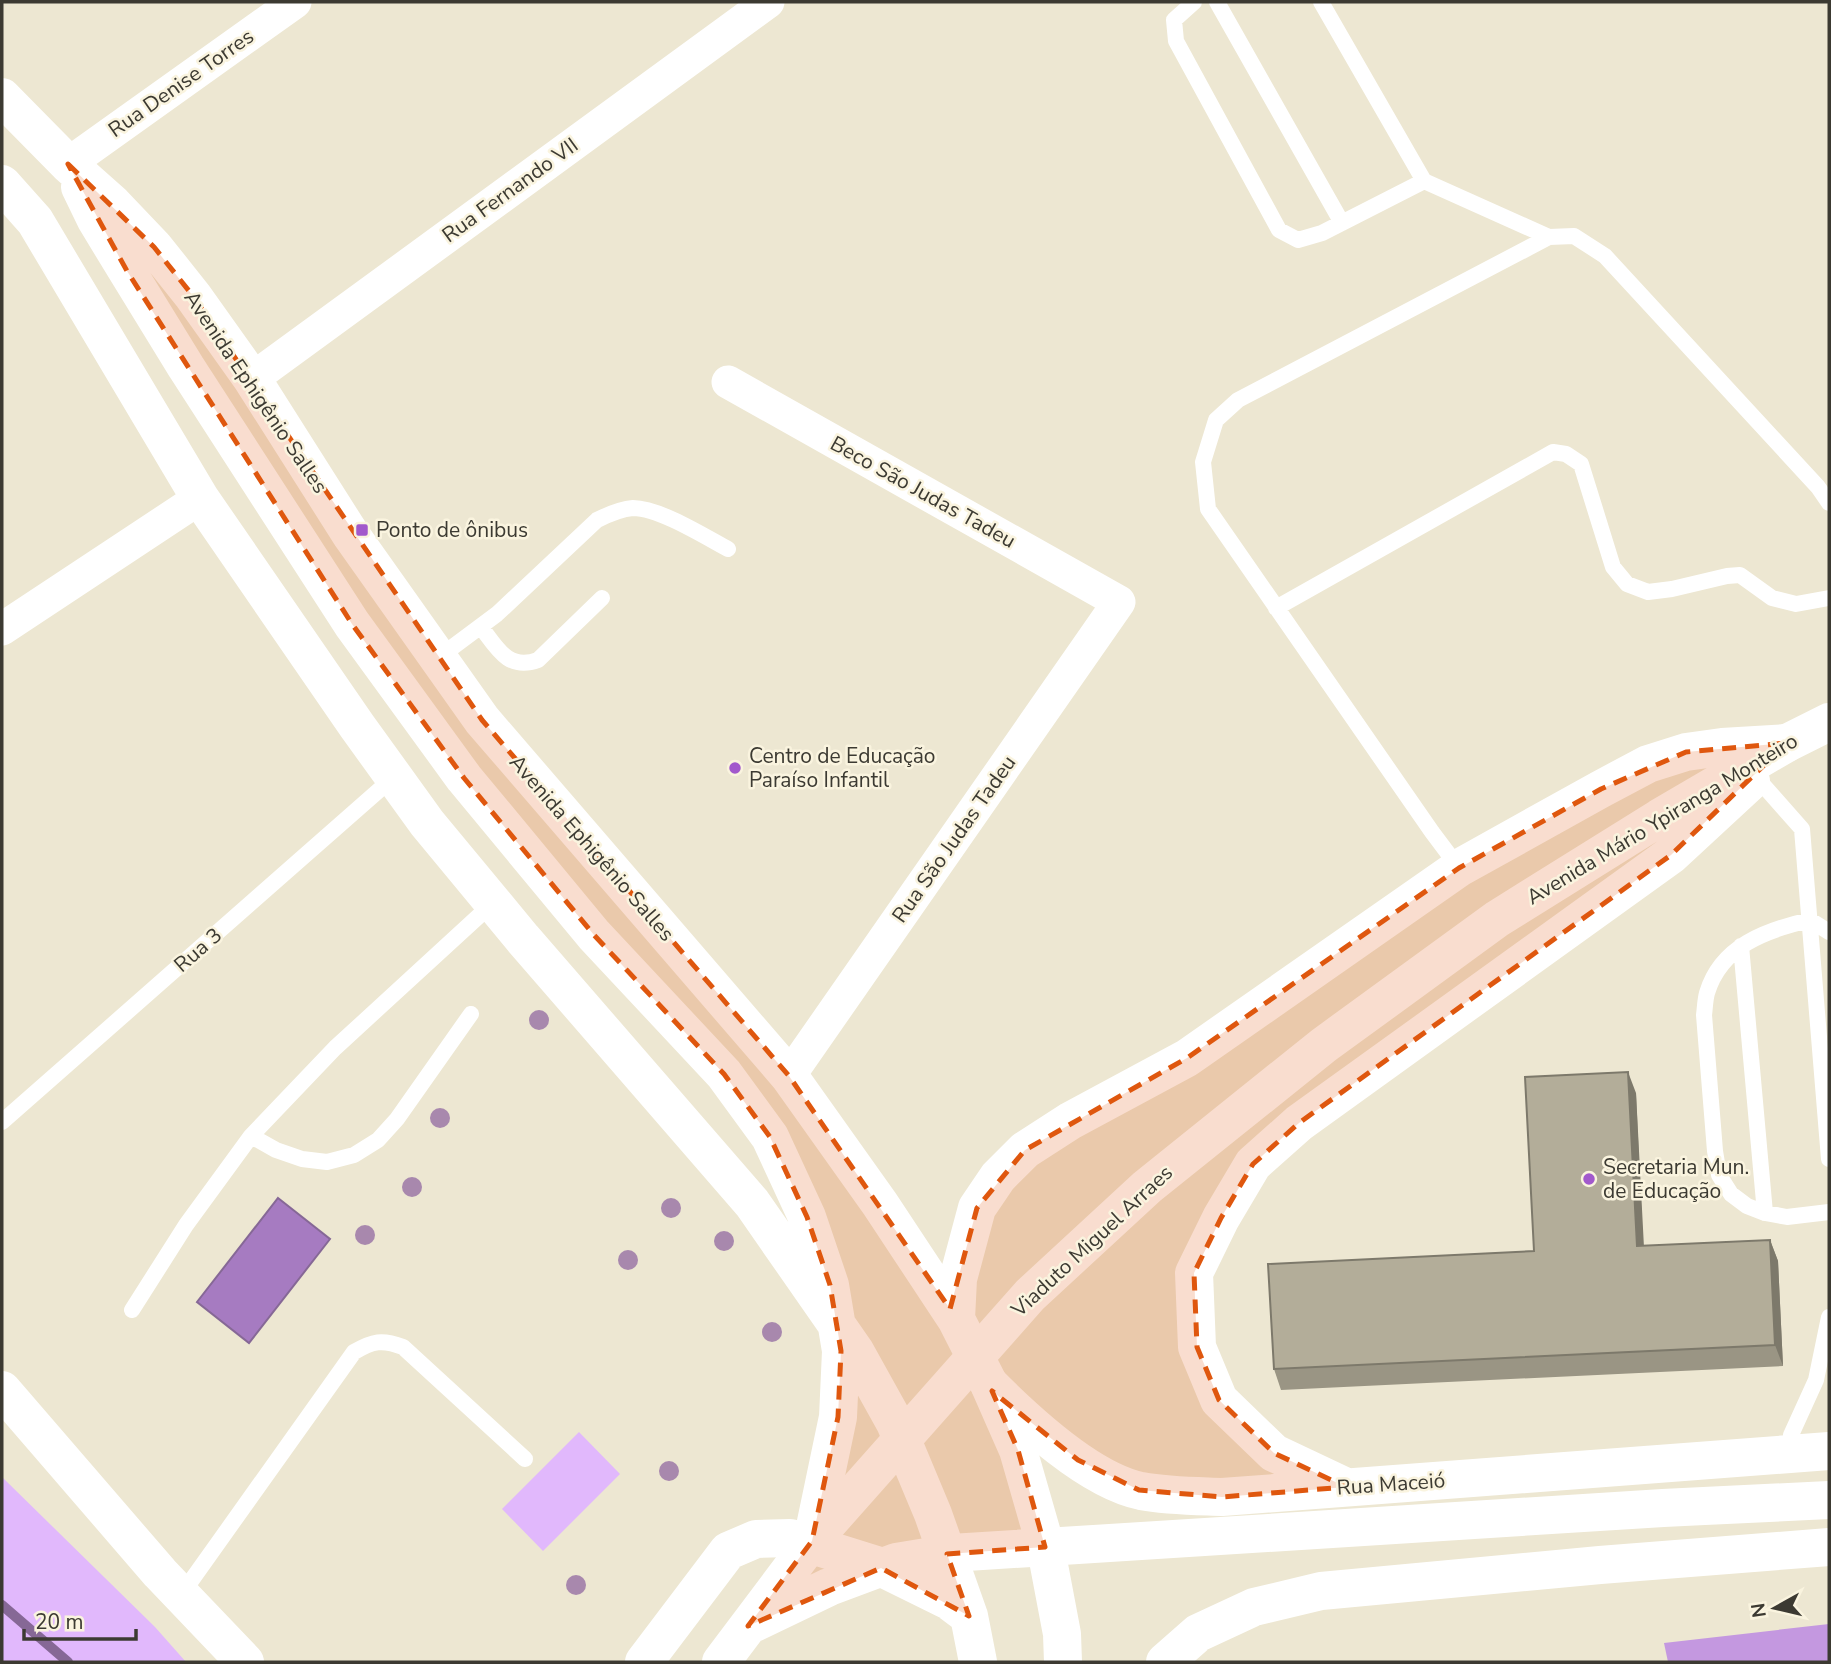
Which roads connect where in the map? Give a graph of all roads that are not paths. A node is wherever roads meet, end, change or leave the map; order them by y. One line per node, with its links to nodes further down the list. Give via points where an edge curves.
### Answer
1 (295, 2): 7 (street, Rua Denise Torres)
2 (768, 2): 12 (street, Rua Fernando VII)
3 (1194, 2): 10 (lane, via 1174,20 1176,41 1279,230 1298,240)
4 (1217, 2): 10 (lane)
5 (1321, 2): 8 (lane)
6 (2, 97): 7 (main road, Avenida Ephigênio Salles)
7 (68, 164): 12 (main road, Avenida Ephigênio Salles, via 154,247); 51 (main road, via 96,220 186,367 352,624 464,778 594,935 724,1074 770,1137 807,1217 830,1285 841,1351 838,1417)
8 (1424, 181): 10 (lane); 11 (lane)
9 (2, 184): 14 (main road, via 35,220)
10 (1342, 223)
11 (1549, 237): 15 (lane, via 1574,236 1605,256); 20 (lane, via 1238,400 1216,420 1203,462 1208,509)
12 (252, 379): 23 (main road, Avenida Ephigênio Salles, via 351,535)
13 (728, 382): 19 (street, Beco São Judas Tadeu)
14 (200, 498): 22 (street); 26 (main road)
15 (1829, 503)
16 (728, 549): 21 (lane, via 656,512 634,508 613,512 597,520)
17 (603, 598): 21 (lane, via 538,660 527,664 514,662)
18 (1829, 598): 20 (lane, via 1796,604 1772,598 1740,575 1648,592 1627,584 1613,567 1581,464 1553,452)
19 (1119, 602): 35 (street, Rua São Judas Tadeu)
20 (1276, 608): 28 (lane)
21 (481, 628): 23 (lane)
22 (2, 629)
23 (438, 658): 35 (main road, Avenida Ephigênio Salles, via 482,720)
24 (1829, 722): 25 (main road, Avenida Mário Ypiranga Monteiro)
25 (1787, 743): 27 (main road); 28 (main road, via 1686,752 1648,764); 30 (main road, Avenida Mário Ypiranga Monteiro)
26 (394, 777): 29 (main road); 36 (lane, Rua 3)
27 (1755, 777): 31 (lane, via 1802,829); 49 (main road, via 1671,855 1299,1123 1253,1164 1221,1218 1194,1273 1198,1347 1219,1400 1274,1453)
28 (1459, 868): 43 (main road, via 1188,1058 1025,1150 998,1177 977,1208 958,1279)
29 (493, 903): 37 (lane, via 335,1048); 54 (main road, via 752,1203 855,1351 895,1423)
30 (1497, 919): 51 (main road, Viaduto Miguel Arraes, via 1324,1045 1147,1187 1030,1295)
31 (1810, 920): 32 (lane); 33 (lane, via 1764,933); 38 (lane)
32 (1829, 932)
33 (1741, 946): 40 (lane); 40 (lane, via 1716,973 1704,1015 1715,1151 1719,1175 1731,1194)
34 (471, 1014): 37 (lane, via 397,1119 378,1140 354,1155 327,1162 302,1159)
35 (789, 1076): 43 (main road, Avenida Ephigênio Salles)
36 (2, 1122)
37 (251, 1136): 41 (lane)
38 (1829, 1159)
39 (1829, 1212): 40 (lane, via 1787,1217)
40 (1765, 1213)
41 (132, 1310)
42 (1829, 1317): 47 (lane, via 1816,1380 1791,1435)
43 (957, 1319): 44 (main road, Avenida Ephigênio Salles)
44 (989, 1384): 49 (main road, Rua Maceió, via 1078,1460 1139,1490 1222,1497); 60 (main road, Avenida Ephigênio Salles, via 1018,1450 1045,1544)
45 (2, 1390): 53 (main road)
46 (1829, 1451): 47 (main road, Rua Maceió)
47 (1790, 1454): 49 (main road, Rua Maceió)
48 (525, 1459): 53 (lane, via 403,1347 387,1341 369,1344 354,1352)
49 (1346, 1487)
50 (1829, 1500): 55 (main road, Viaduto Miguel Arraes, via 951,1553 896,1562 829,1587)
51 (812, 1541): 55 (main road, Viaduto Miguel Arraes)
52 (1829, 1547): 61 (main road, via 1321,1591 1254,1606 1198,1633)
53 (181, 1595): 56 (main road)
54 (969, 1616): 57 (main road, via 876,1565 790,1538 756,1539 728,1551); 59 (main road)
55 (748, 1626): 58 (main road, Viaduto Miguel Arraes)
56 (245, 1662)
57 (644, 1662)
58 (721, 1662)
59 (978, 1662)
60 (1063, 1662)
61 (1165, 1662)

